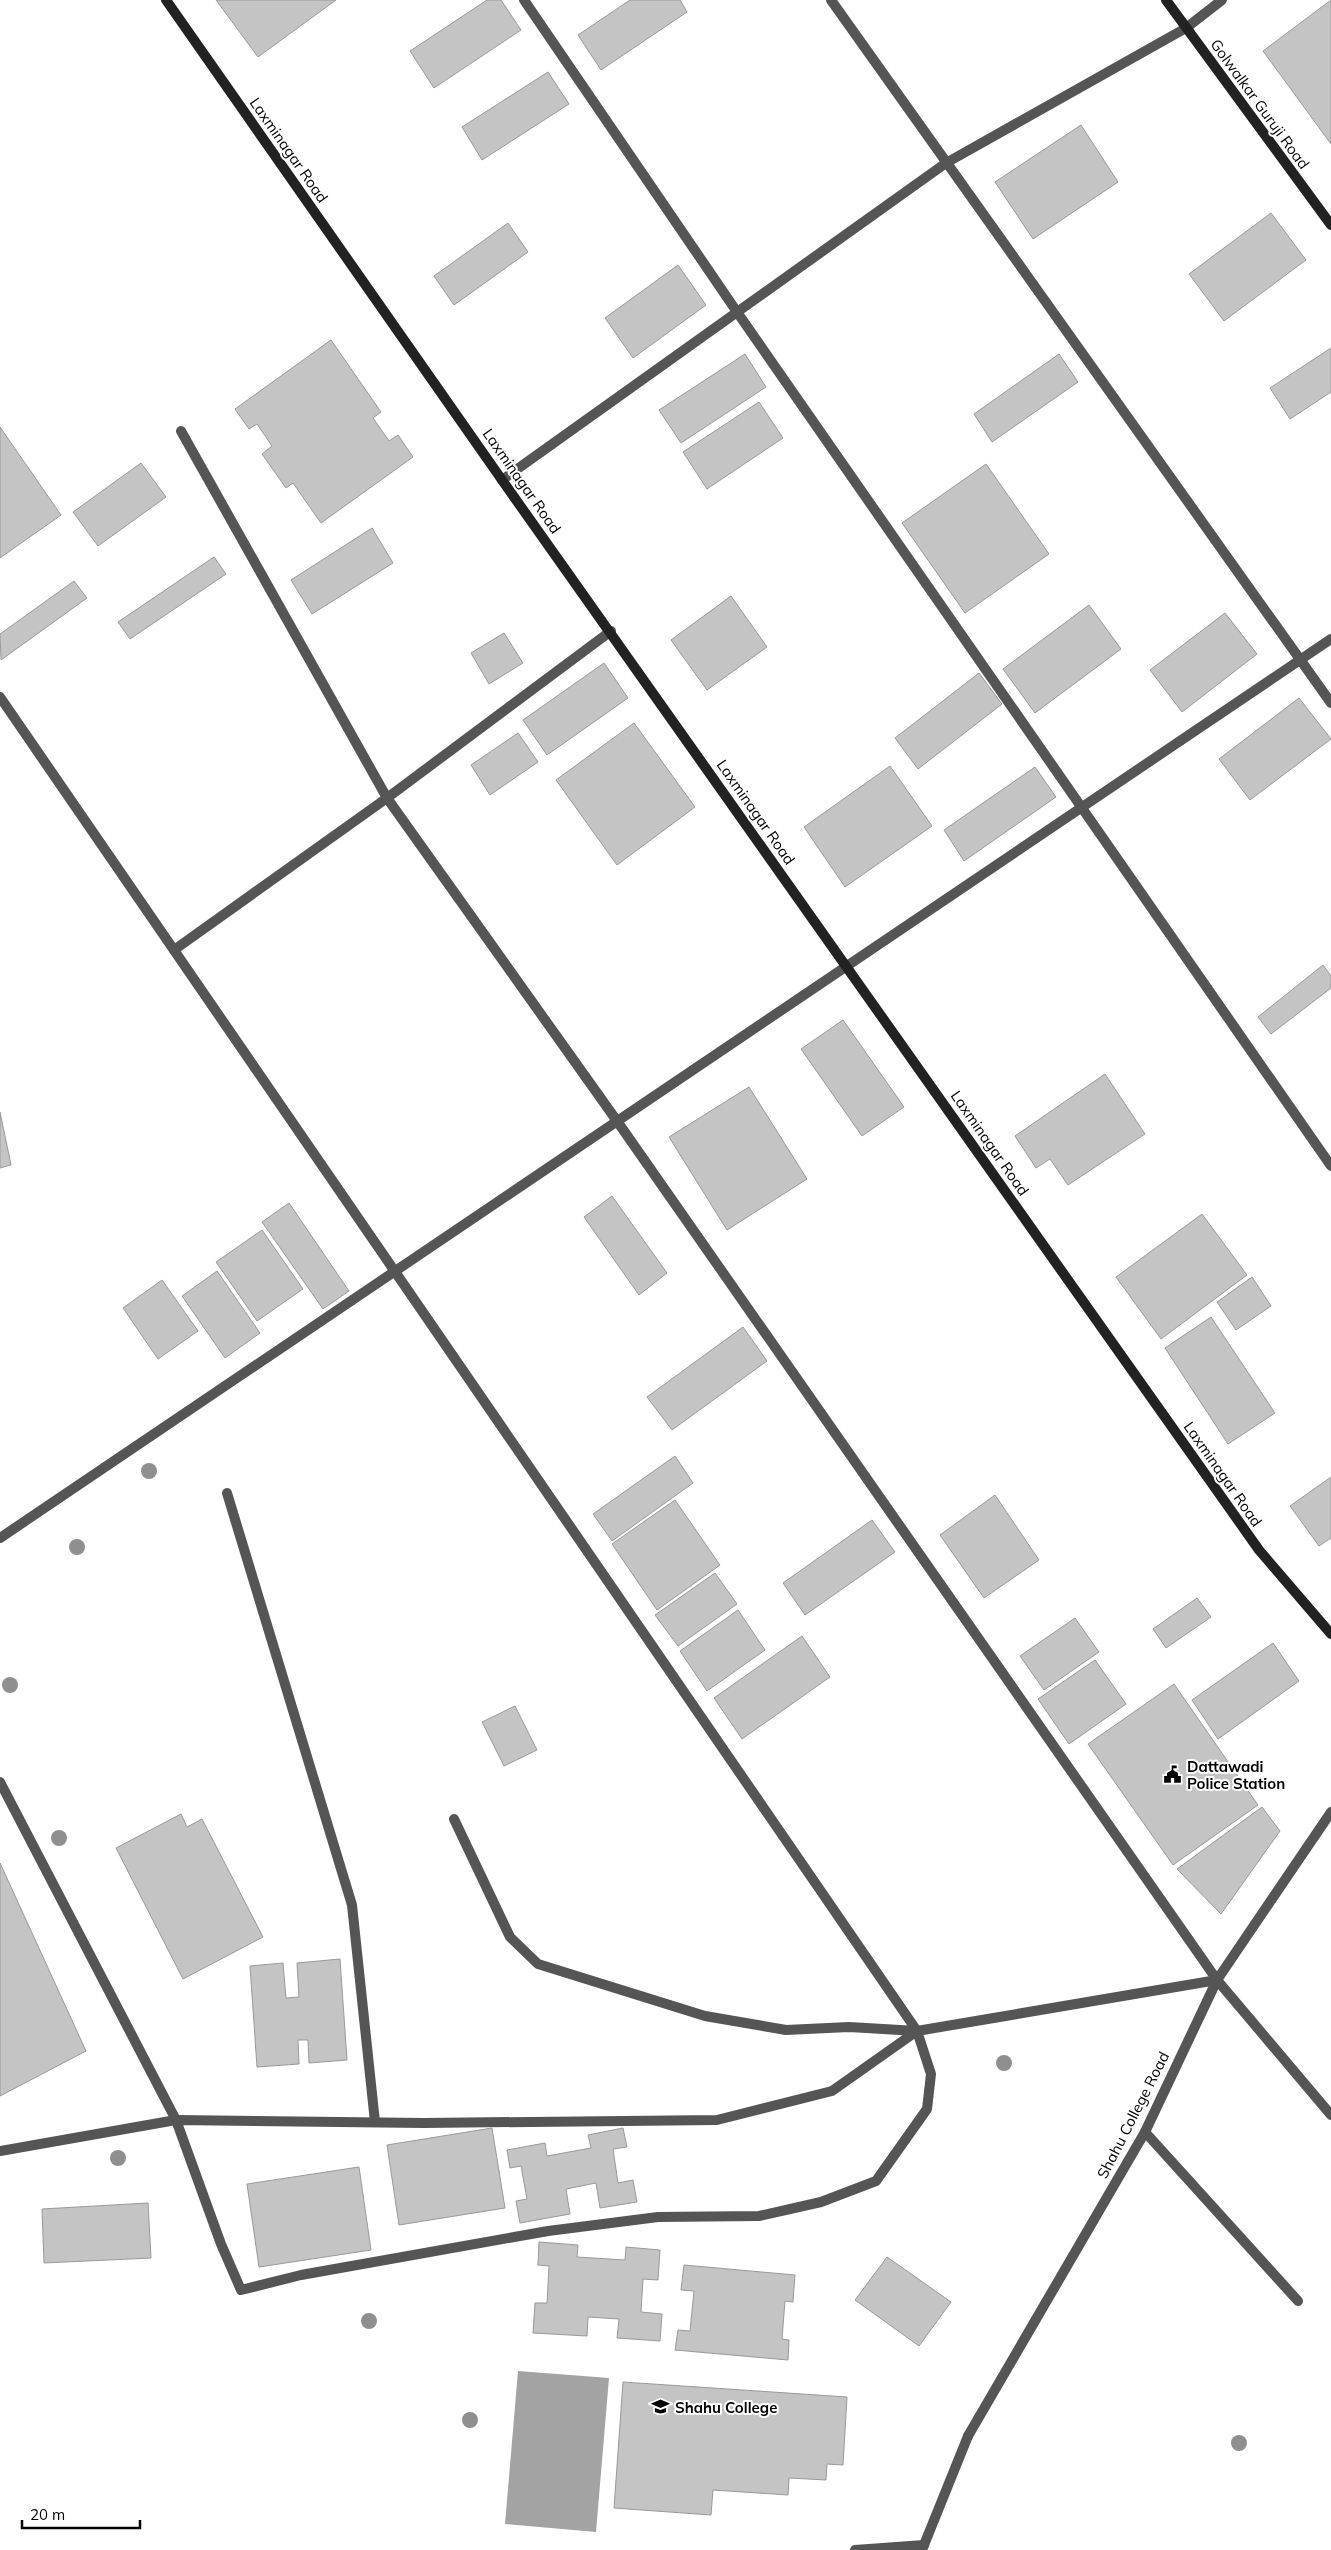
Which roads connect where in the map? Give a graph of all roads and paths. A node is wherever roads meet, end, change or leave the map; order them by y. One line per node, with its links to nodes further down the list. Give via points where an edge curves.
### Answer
1 (166, 0): 11 (street, Laxminagar Road)
2 (524, 0): 9 (street)
3 (831, 0): 7 (street)
4 (1166, 0): 6 (street, Golwalkar Guruji Road)
5 (1222, 0): 6 (street)
6 (1186, 28): 7 (street); 8 (street, Golwalkar Guruji Road)
7 (946, 163): 9 (street); 14 (street)
8 (1331, 225)
9 (738, 312): 11 (street); 18 (street)
10 (181, 431): 17 (street)
11 (502, 480): 12 (street, Laxminagar Road)
12 (611, 631): 17 (street); 20 (street, Laxminagar Road)
13 (1331, 639): 14 (street)
14 (1300, 660): 16 (street); 18 (street)
15 (0, 697): 19 (street)
16 (1331, 703)
17 (387, 798): 19 (street); 21 (street)
18 (1082, 806): 20 (street); 22 (street)
19 (174, 950): 23 (street)
20 (847, 966): 21 (street); 26 (street, Laxminagar Road, via 1259,1550)
21 (617, 1121): 23 (street); 30 (street)
22 (1331, 1166)
23 (394, 1271): 25 (street); 31 (street)
24 (227, 1493): 34 (street, via 352,1905)
25 (0, 1538)
26 (1331, 1634)
27 (1, 1785): 33 (street)
28 (1331, 1812): 30 (street, Shahu College Road)
29 (454, 1819): 31 (street, via 510,1937 538,1964 705,2016 786,2030 849,2027)
30 (1217, 1980): 31 (street); 32 (street); 35 (street, Shahu College Road)
31 (917, 2031): 33 (street, via 931,2074 927,2109 876,2181 830,2199 759,2216 658,2216 548,2231 301,2275 240,2290); 34 (street, via 832,2091 718,2120)
32 (1331, 2115)
33 (176, 2120): 34 (street); 36 (street)
34 (375, 2122)
35 (1145, 2132): 37 (street); 38 (street, Shahu College Road, via 968,2436)
36 (0, 2151)
37 (1298, 2301)
38 (923, 2548): 39 (street)
39 (854, 2550)

